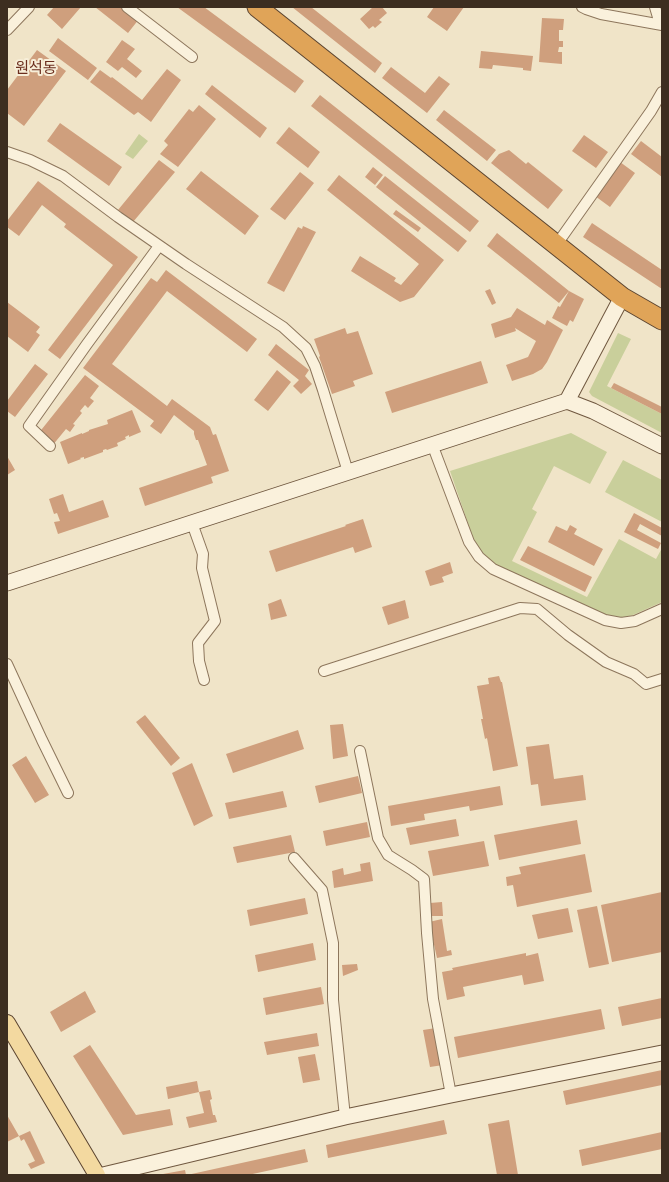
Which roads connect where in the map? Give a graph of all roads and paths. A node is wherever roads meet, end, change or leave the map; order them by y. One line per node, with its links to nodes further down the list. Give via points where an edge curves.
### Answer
1 (29, 7): 7 (street)
2 (127, 7): 8 (street)
3 (257, 7): 11 (highway)
4 (582, 7): 6 (street, via 601,14)
5 (656, 7): 6 (street)
6 (661, 24)
7 (7, 30)
8 (192, 57)
9 (662, 92): 11 (street)
10 (7, 152): 12 (street, via 63,176)
11 (557, 244): 13 (highway)
12 (159, 246): 17 (street, via 28,426); 19 (street, via 278,323 306,348 315,366)
13 (622, 298): 14 (highway); 15 (main road)
14 (662, 320)
15 (567, 401): 16 (main road); 18 (main road, via 593,410)
16 (432, 444): 19 (main road); 22 (street, via 469,542 479,557 493,569 605,620 622,623 635,621)
17 (50, 446)
18 (662, 446)
19 (348, 472): 20 (main road)
20 (192, 523): 21 (main road); 26 (street, via 203,554 202,568 215,621 198,643 199,662)
21 (7, 584)
22 (662, 609)
23 (7, 664): 28 (street)
24 (324, 671): 25 (street, via 520,608 537,608 568,635 606,662 634,674 646,684)
25 (662, 679)
26 (204, 680)
27 (360, 750): 32 (street, via 378,838 388,855 424,879 433,999)
28 (68, 793)
29 (294, 858): 33 (street, via 322,890 333,943 333,1000)
30 (7, 1023): 34 (main road)
31 (662, 1053): 32 (main road)
32 (451, 1094): 33 (main road)
33 (345, 1118): 35 (main road)
34 (97, 1175)
35 (103, 1175)

